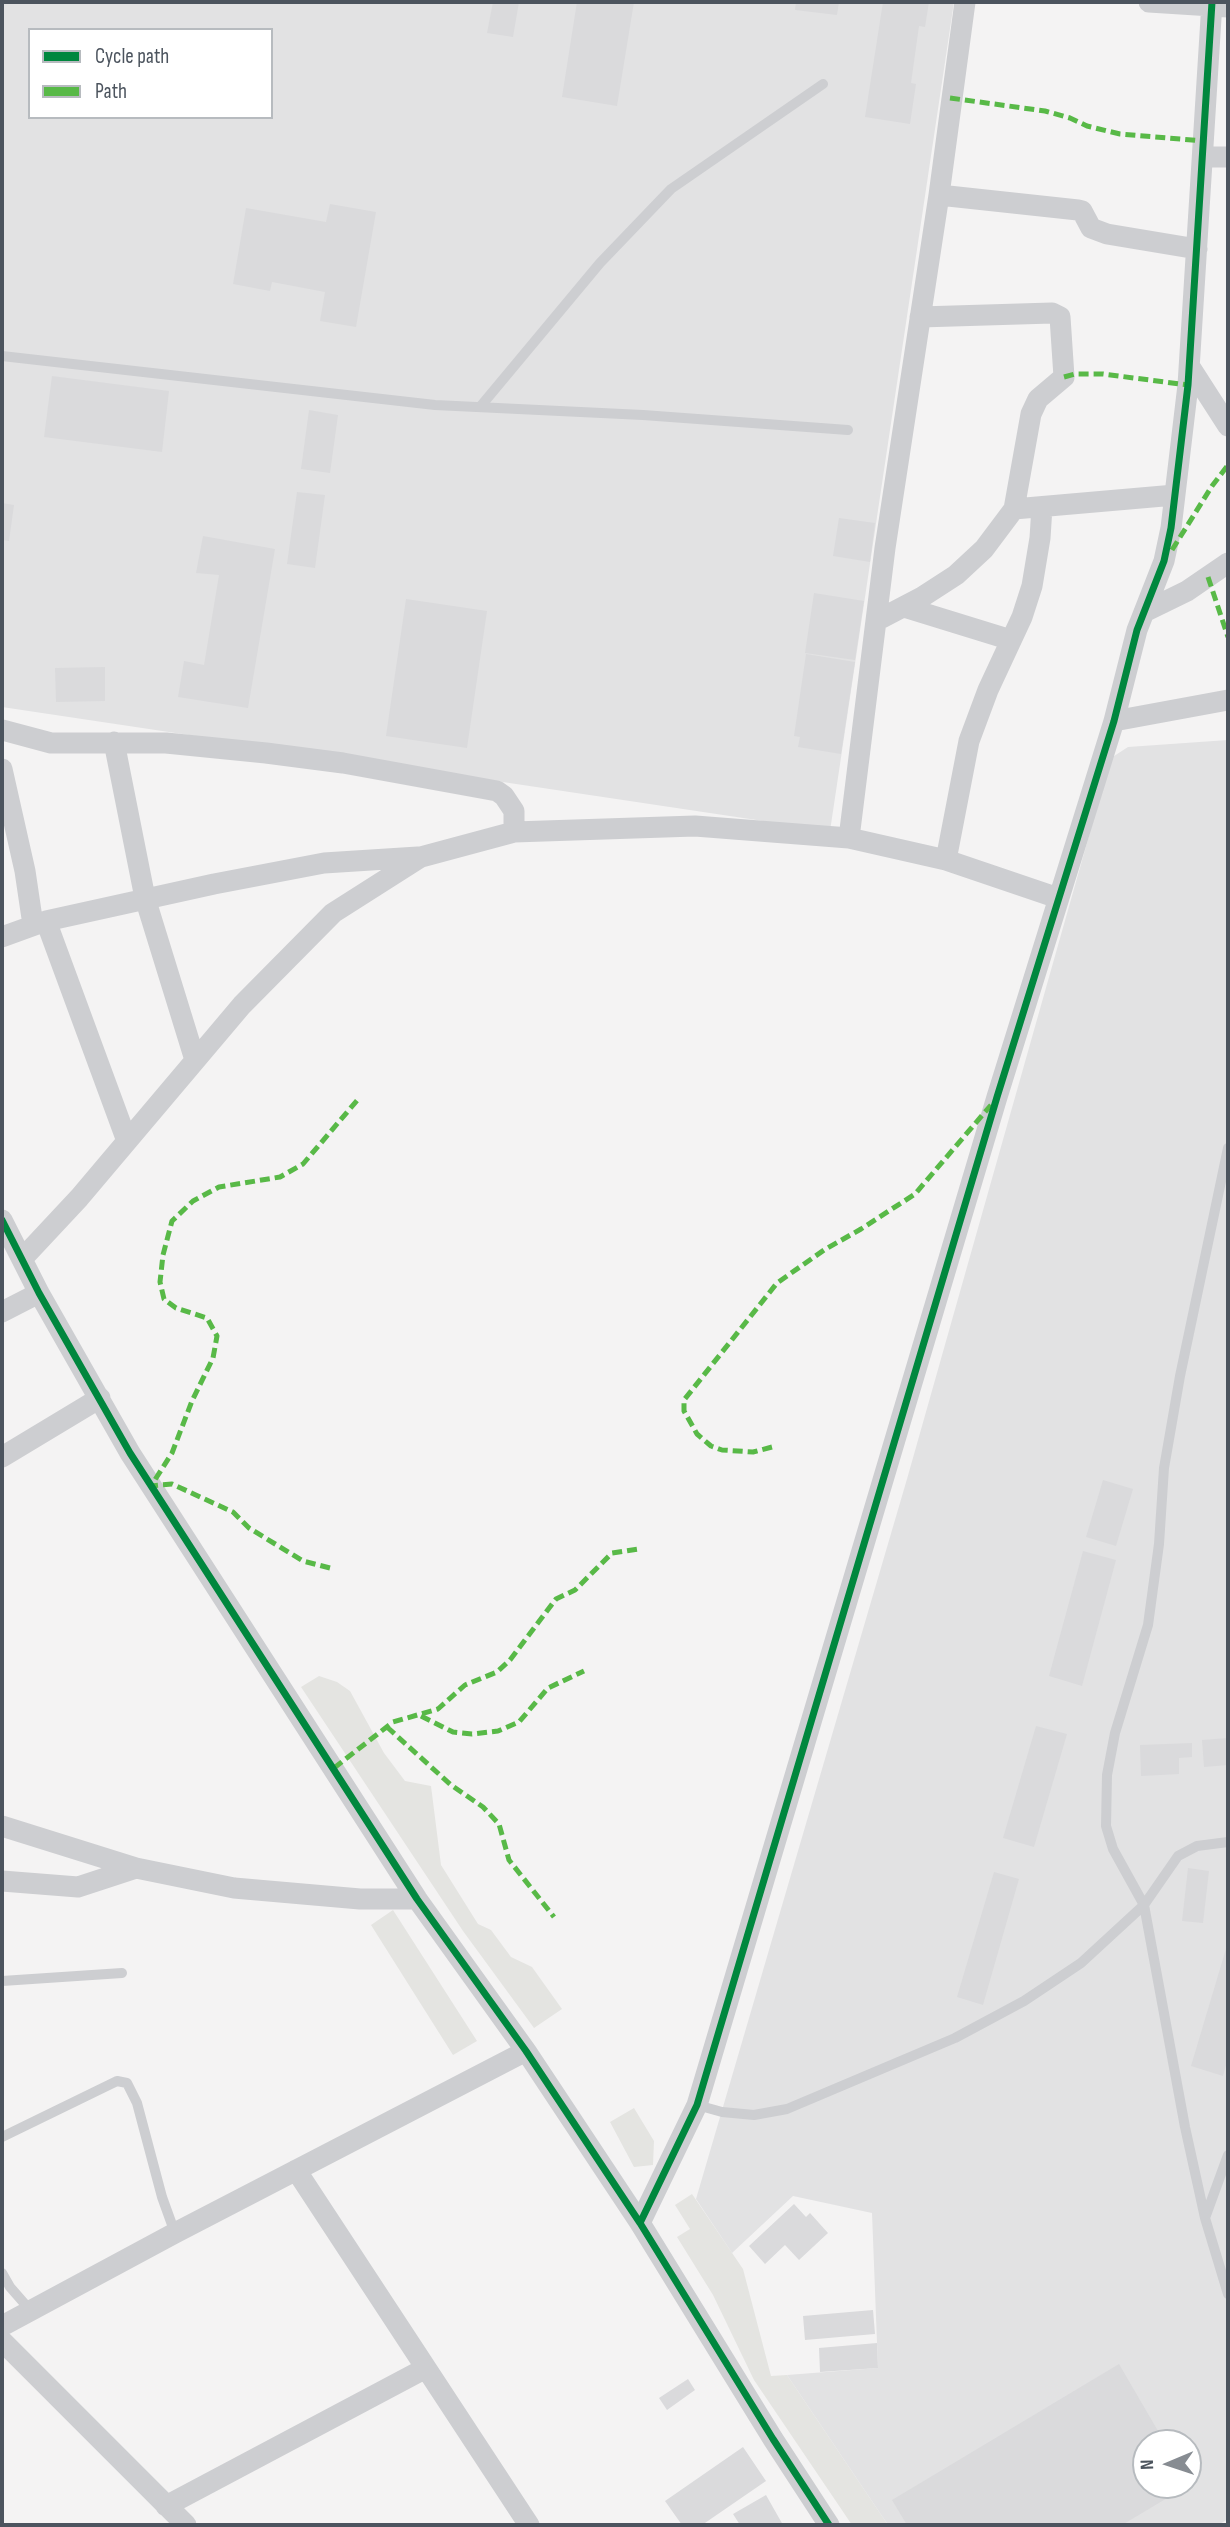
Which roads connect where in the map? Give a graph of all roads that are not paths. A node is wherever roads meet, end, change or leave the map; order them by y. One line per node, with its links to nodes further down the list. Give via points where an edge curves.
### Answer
1 (965, 2): 7 (street)
2 (1149, 2): 3 (street)
3 (1217, 4): 6 (street)
4 (823, 84): 12 (lane, via 671,189 600,263)
5 (1228, 157): 6 (street)
6 (1203, 158): 8 (street)
7 (939, 195): 8 (street, via 1078,210 1091,229); 9 (street)
8 (1197, 249): 11 (street)
9 (920, 317): 17 (street, via 1052,313 1060,317 1064,377 1038,399 1031,414); 21 (street)
10 (2, 356): 12 (lane)
11 (1190, 367): 13 (street); 15 (street)
12 (480, 407): 14 (lane)
13 (1228, 426)
14 (848, 430)
15 (1175, 495): 16 (street); 20 (street, via 1164,561)
16 (1042, 507): 17 (street); 22 (street, via 1032,586)
17 (1014, 509): 19 (street, via 966,567)
18 (1228, 563): 20 (street, via 1187,591)
19 (904, 607): 21 (street); 22 (street)
20 (1144, 612): 24 (street)
21 (878, 620): 29 (street)
22 (1011, 640): 31 (street, via 969,741)
23 (1228, 700): 24 (street)
24 (1114, 721): 33 (street)
25 (2, 730): 26 (street, via 51,743)
26 (114, 742): 28 (street, via 266,753 497,791 514,811); 32 (street)
27 (2, 769): 34 (street)
28 (514, 832): 29 (street, via 695,826); 30 (street)
29 (849, 838): 31 (street)
30 (421, 857): 32 (street, via 324,863); 36 (street, via 333,913)
31 (946, 860): 33 (street)
32 (145, 898): 34 (street); 36 (street)
33 (1058, 898): 54 (street)
34 (39, 923): 35 (street); 37 (street)
35 (2, 937)
36 (195, 1060): 37 (street)
37 (127, 1141): 40 (street)
38 (1228, 1148): 50 (lane, via 1164,1468 1148,1625 1115,1733 1107,1776 1106,1826 1113,1849)
39 (4, 1229): 40 (street)
40 (22, 1259): 41 (street)
41 (39, 1293): 42 (street); 43 (street)
42 (2, 1312)
43 (100, 1398): 44 (street); 49 (street, via 130,1453)
44 (2, 1457)
45 (2, 1826): 47 (street)
46 (1228, 1842): 50 (lane, via 1197,1846 1178,1856)
47 (136, 1868): 48 (street, via 78,1887); 49 (street, via 234,1888 348,1899)
48 (2, 1881)
49 (417, 1899): 53 (street)
50 (1144, 1905): 54 (lane, via 1081,1963 1024,2001 954,2038 787,2109 754,2115); 58 (lane)
51 (122, 1973): 52 (lane)
52 (2, 1981)
53 (526, 2051): 57 (street); 59 (street)
54 (697, 2105): 59 (street)
55 (2, 2137): 60 (lane, via 117,2081 127,2082)
56 (1228, 2155): 58 (lane)
57 (296, 2170): 60 (street); 66 (street)
58 (1205, 2218): 62 (lane)
59 (640, 2223): 70 (street)
60 (175, 2233): 63 (street)
61 (2, 2273): 63 (lane)
62 (1228, 2294)
63 (31, 2311): 64 (street)
64 (2, 2326)
65 (2, 2341): 67 (street)
66 (426, 2368): 67 (street); 69 (street)
67 (166, 2506): 68 (street)
68 (186, 2525)
69 (529, 2525)
70 (828, 2525)

